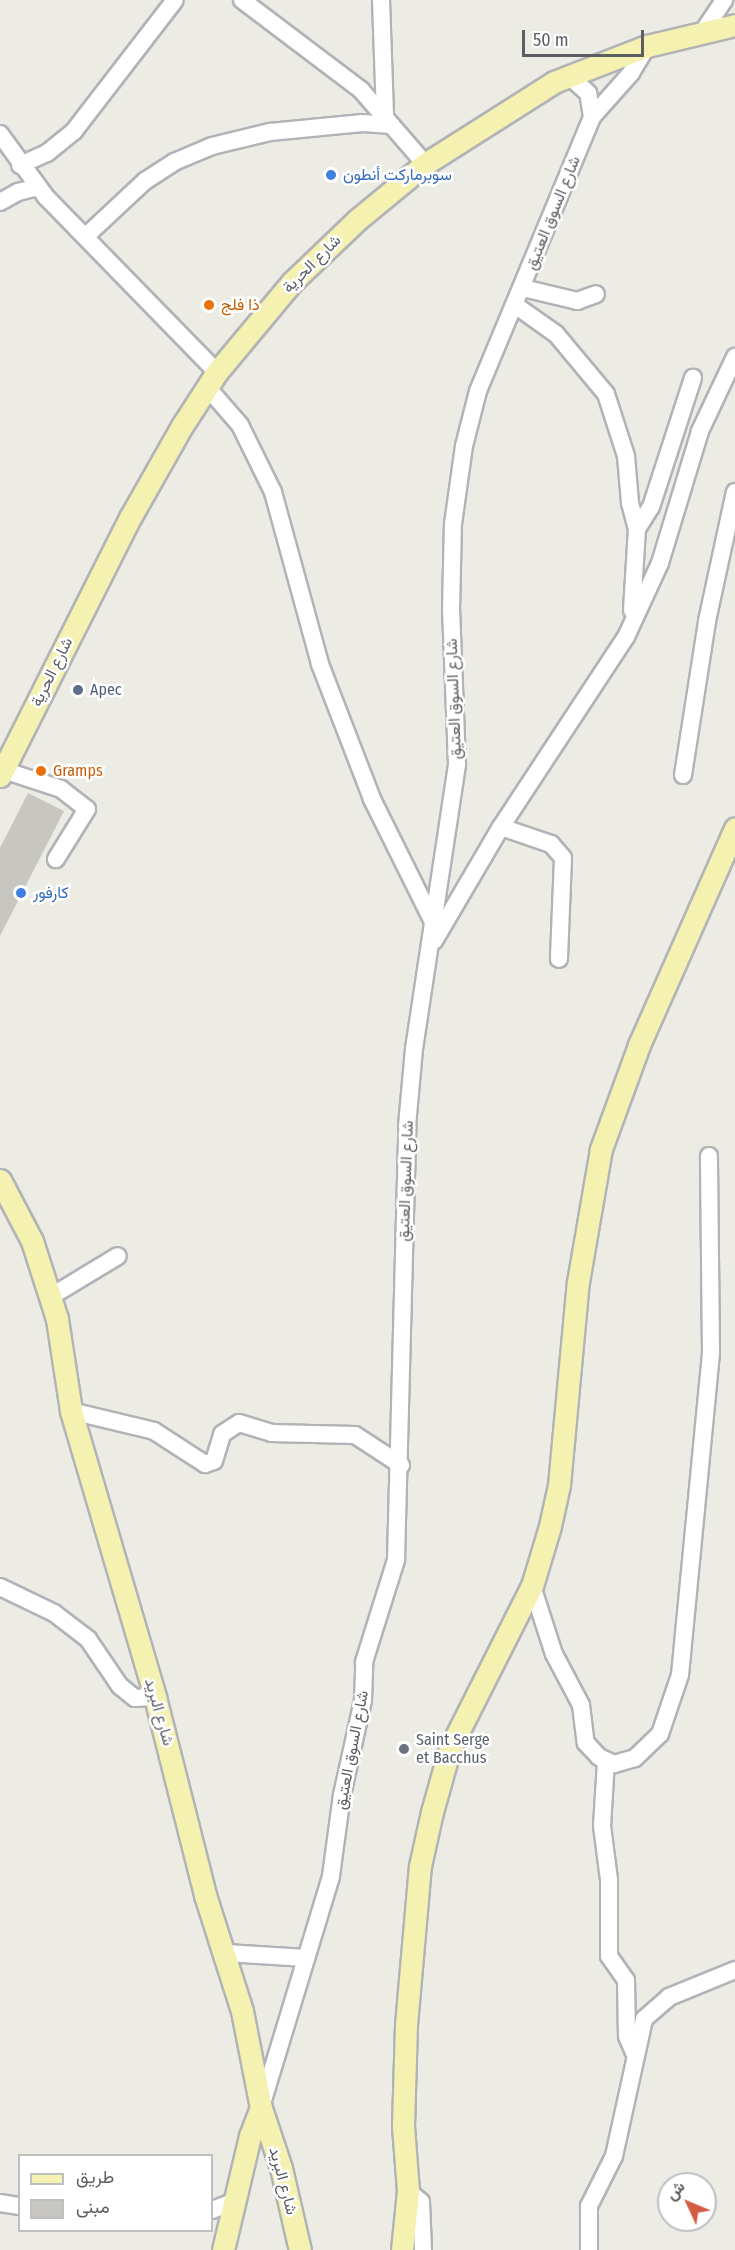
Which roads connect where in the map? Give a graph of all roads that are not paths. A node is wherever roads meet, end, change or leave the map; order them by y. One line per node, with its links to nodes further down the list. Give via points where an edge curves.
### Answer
1 (175, 0): 13 (street, via 74,131 47,153)
2 (242, 0): 10 (street, via 354,84)
3 (381, 0): 10 (street)
4 (724, 0): 6 (street)
5 (735, 25): 6 (main road, شارع الحرية)
6 (704, 30): 7 (main road, شارع الحرية)
7 (647, 46): 8 (main road, شارع الحرية); 9 (street, شارع السوق العتيق, via 631,73)
8 (568, 75): 9 (street, via 588,93); 12 (main road, شارع الحرية)
9 (592, 117): 17 (street, شارع السوق العتيق)
10 (388, 121): 12 (street); 16 (street, via 270,132 212,146 174,162 145,181)
11 (0, 134): 13 (street)
12 (425, 164): 22 (main road, شارع الحرية, via 327,247)
13 (21, 165): 14 (street)
14 (38, 187): 15 (street); 16 (street)
15 (0, 202)
16 (86, 236): 22 (street)
17 (524, 288): 18 (street, via 577,302); 19 (street, شارع السوق العتيق)
18 (596, 294)
19 (515, 305): 24 (street, via 556,334 606,394 626,456 630,503); 31 (street, شارع السوق العتيق, via 478,391 458,478 451,610 457,764)
20 (735, 357): 25 (street, via 700,431 660,563)
21 (693, 378): 24 (street, via 651,507)
22 (212, 380): 26 (main road, شارع الحرية, via 131,516); 31 (street, via 240,424 273,492 320,664 372,799)
23 (735, 492): 27 (street, via 707,621)
24 (637, 529): 25 (street, via 635,590)
25 (626, 637): 28 (street)
26 (2, 773): 30 (street, via 61,789 87,809)
27 (683, 775)
28 (501, 827): 32 (street); 33 (street, via 551,844 563,858)
29 (735, 828): 40 (main road, via 639,1045 602,1149 578,1282 559,1485)
30 (56, 859)
31 (434, 922): 32 (street, شارع السوق العتيق)
32 (429, 949): 39 (street, شارع السوق العتيق, via 407,1126)
33 (559, 959)
34 (709, 1156): 43 (street, via 711,1353 680,1675 660,1734 635,1758 619,1765)
35 (0, 1180): 37 (main road, شارع البريد, via 32,1240)
36 (118, 1256): 37 (street)
37 (50, 1297): 38 (main road, شارع البريد)
38 (71, 1411): 39 (street, via 154,1431 206,1464 214,1461 222,1434 239,1423 271,1433 355,1435); 42 (main road, شارع البريد)
39 (400, 1465): 45 (street, شارع السوق العتيق, via 396,1560 364,1662 363,1701 342,1796 331,1876)
40 (532, 1586): 43 (street, via 554,1654 582,1705 586,1743); 49 (main road, via 450,1748 420,1866 405,2058 403,2126)
41 (0, 1587): 42 (street, via 54,1613 88,1639 120,1686 135,1698)
42 (155, 1697): 44 (main road, شارع البريد, via 205,1895)
43 (606, 1761): 47 (street, via 602,1826 609,1880 609,1956 626,1980 627,2036)
44 (226, 1953): 45 (street); 48 (main road, شارع البريد)
45 (306, 1958): 48 (street, شارع السوق العتيق)
46 (735, 1970): 47 (street, via 669,1997 651,2009 644,2019)
47 (635, 2055): 58 (street, via 614,2156 589,2206)
48 (261, 2108): 50 (main road, شارع السوق العتيق); 55 (main road, شارع البريد, via 281,2168)
49 (408, 2191): 56 (main road); 57 (street, via 421,2202)
50 (233, 2202): 53 (street); 54 (main road, شارع السوق العتيق)
51 (0, 2203): 52 (street)
52 (18, 2206)
53 (213, 2210)
54 (222, 2250)
55 (300, 2250)
56 (402, 2250)
57 (423, 2250)
58 (589, 2250)

